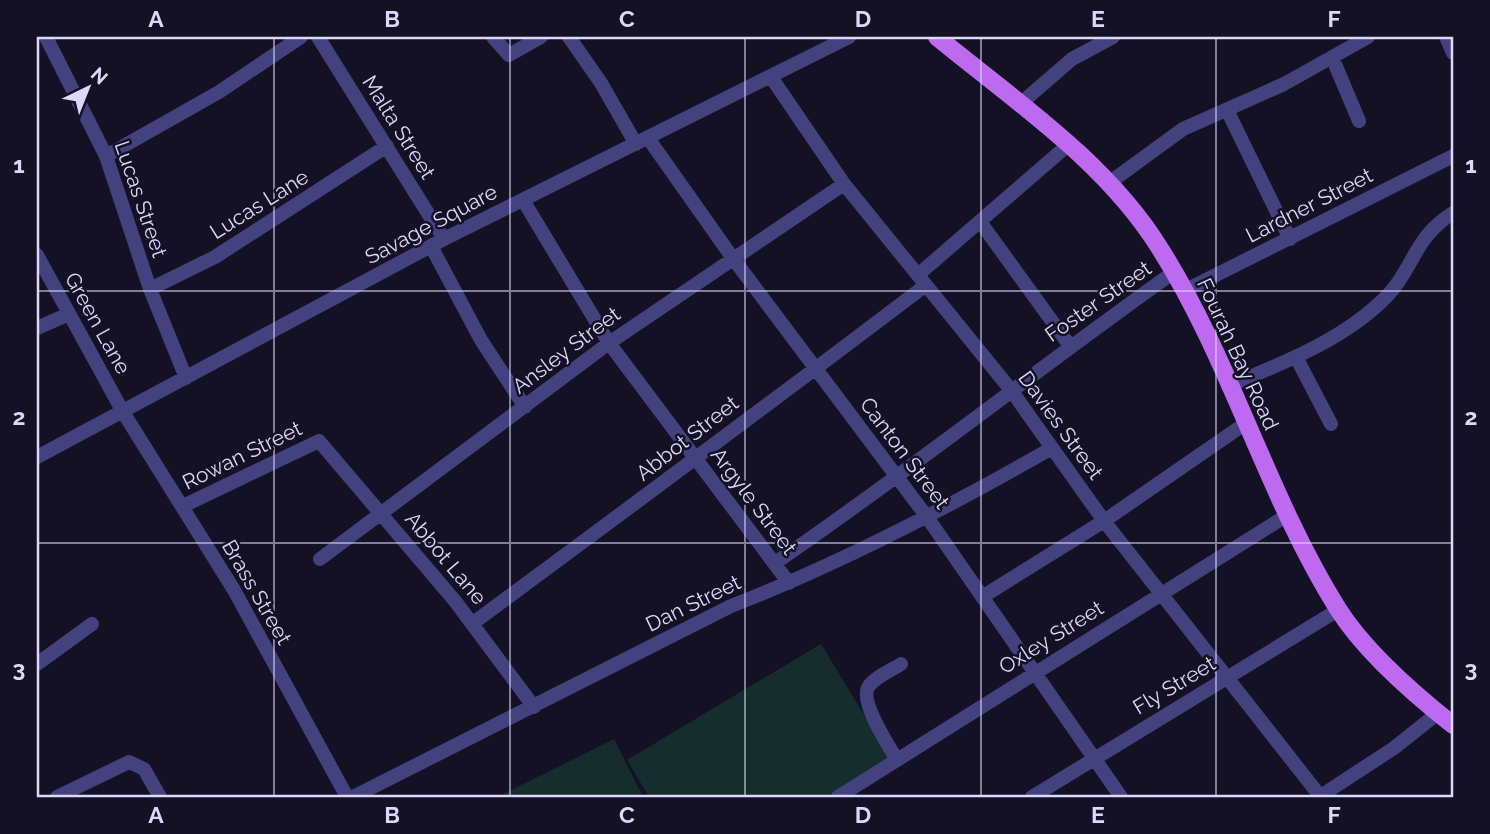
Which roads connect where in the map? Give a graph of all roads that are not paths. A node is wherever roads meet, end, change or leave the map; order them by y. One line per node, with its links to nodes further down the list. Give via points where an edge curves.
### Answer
1 (46, 37): 21 (street, Lucas Street)
2 (301, 37): 21 (street, via 219,92)
3 (318, 37): 20 (street, Malta Street)
4 (493, 37): 5 (street, via 509,55)
5 (541, 37)
6 (569, 37): 18 (street, Canton Street)
7 (849, 37): 14 (street, Savage Square)
8 (937, 37): 15 (main road, Fourah Bay Road)
9 (1113, 37): 15 (street, via 1072,59)
10 (1368, 37): 13 (street)
11 (1446, 37): 12 (street)
12 (1453, 53)
13 (1332, 57): 16 (street); 17 (street)
14 (771, 77): 18 (street, Savage Square); 24 (street, Davies Street)
15 (1019, 105): 19 (main road, Fourah Bay Road)
16 (1228, 111): 23 (street, via 1182,129); 28 (street)
17 (1359, 121)
18 (642, 141): 25 (street, Savage Square); 31 (street, Canton Street)
19 (1068, 145): 23 (main road, Fourah Bay Road); 27 (street, Abbot Street)
20 (387, 146): 29 (street, Malta Street); 34 (street, Lucas Lane, via 215,257)
21 (106, 156): 34 (street, Lucas Street)
22 (1453, 156): 28 (street, Lardner Street)
23 (1109, 183): 32 (main road, Fourah Bay Road)
24 (844, 184): 31 (street, Ansley Street); 33 (street, Davies Street)
25 (523, 200): 29 (street, Savage Square); 38 (street, Argyle Street)
26 (1453, 214): 40 (street, via 1431,230 1388,295 1359,320)
27 (981, 223): 33 (street, Abbot Street); 39 (street)
28 (1290, 239): 35 (street, Lardner Street)
29 (438, 243): 42 (street, Savage Square); 45 (street, Malta Street, via 481,341)
30 (37, 255): 36 (street, Green Lane)
31 (732, 257): 38 (street, Ansley Street); 41 (street, Canton Street)
32 (1174, 272): 35 (main road, Fourah Bay Road); 39 (street, Foster Street)
33 (923, 279): 41 (street, Abbot Street); 44 (street, Davies Street)
34 (150, 289): 42 (street, Lucas Street)
35 (1185, 291): 43 (main road, Fourah Bay Road)
36 (69, 314): 37 (street); 46 (street, Green Lane)
37 (37, 328)
38 (609, 343): 45 (street, Ansley Street); 52 (street, Argyle Street)
39 (1070, 346): 44 (street, Foster Street)
40 (1296, 357): 43 (street); 48 (street)
41 (816, 369): 52 (street, Abbot Street); 53 (street, Canton Street)
42 (186, 378): 46 (street, Savage Square)
43 (1228, 386): 47 (main road, Fourah Bay Road)
44 (1011, 390): 50 (street, Davies Street); 53 (street, Foster Street)
45 (526, 407): 55 (street, Ansley Street)
46 (123, 412): 51 (street, Savage Square); 54 (street, Brass Street)
47 (1246, 423): 56 (main road, Fourah Bay Road); 58 (street)
48 (1331, 424)
49 (319, 441): 54 (street, Rowan Street); 55 (street, Abbot Lane)
50 (1052, 448): 57 (street, Dan Street); 58 (street, Davies Street)
51 (37, 457)
52 (697, 460): 60 (street, Argyle Street); 65 (street, Abbot Street)
53 (895, 479): 57 (street, Canton Street); 60 (street, Foster Street)
54 (183, 506): 79 (street, Brass Street)
55 (381, 513): 59 (street, Ansley Street); 65 (street, Abbot Lane)
56 (1289, 514): 62 (street, Oxley Street); 64 (main road, Fourah Bay Road)
57 (926, 517): 61 (street, Dan Street); 63 (street, Canton Street)
58 (1104, 521): 62 (street, Davies Street); 63 (street)
59 (320, 559)
60 (775, 563): 61 (street, Argyle Street)
61 (789, 583): 71 (street, Dan Street, via 731,606)
62 (1163, 592): 69 (street, Oxley Street); 70 (street, Davies Street)
63 (982, 597): 69 (street, Canton Street)
64 (1338, 610): 70 (street, Fly Street); 72 (main road, Fourah Bay Road)
65 (472, 623): 71 (street, Abbot Lane)
66 (92, 624): 67 (street)
67 (37, 664)
68 (901, 664): 75 (street, via 869,686 866,694 868,707)
69 (1035, 672): 74 (street, Canton Street); 75 (street, Oxley Street)
70 (1227, 678): 74 (street, Fly Street); 76 (street, Davies Street)
71 (534, 707): 80 (street, Dan Street)
72 (1438, 713): 73 (main road, Fourah Bay Road); 76 (street)
73 (1453, 725)
74 (1094, 758): 82 (street, Fly Street); 83 (street, Canton Street)
75 (897, 761): 81 (street, Oxley Street)
76 (1327, 795)
77 (57, 797): 78 (street, via 128,762 144,769)
78 (160, 797)
79 (347, 797)
80 (353, 797)
81 (838, 797)
82 (1032, 797)
83 (1121, 797)

